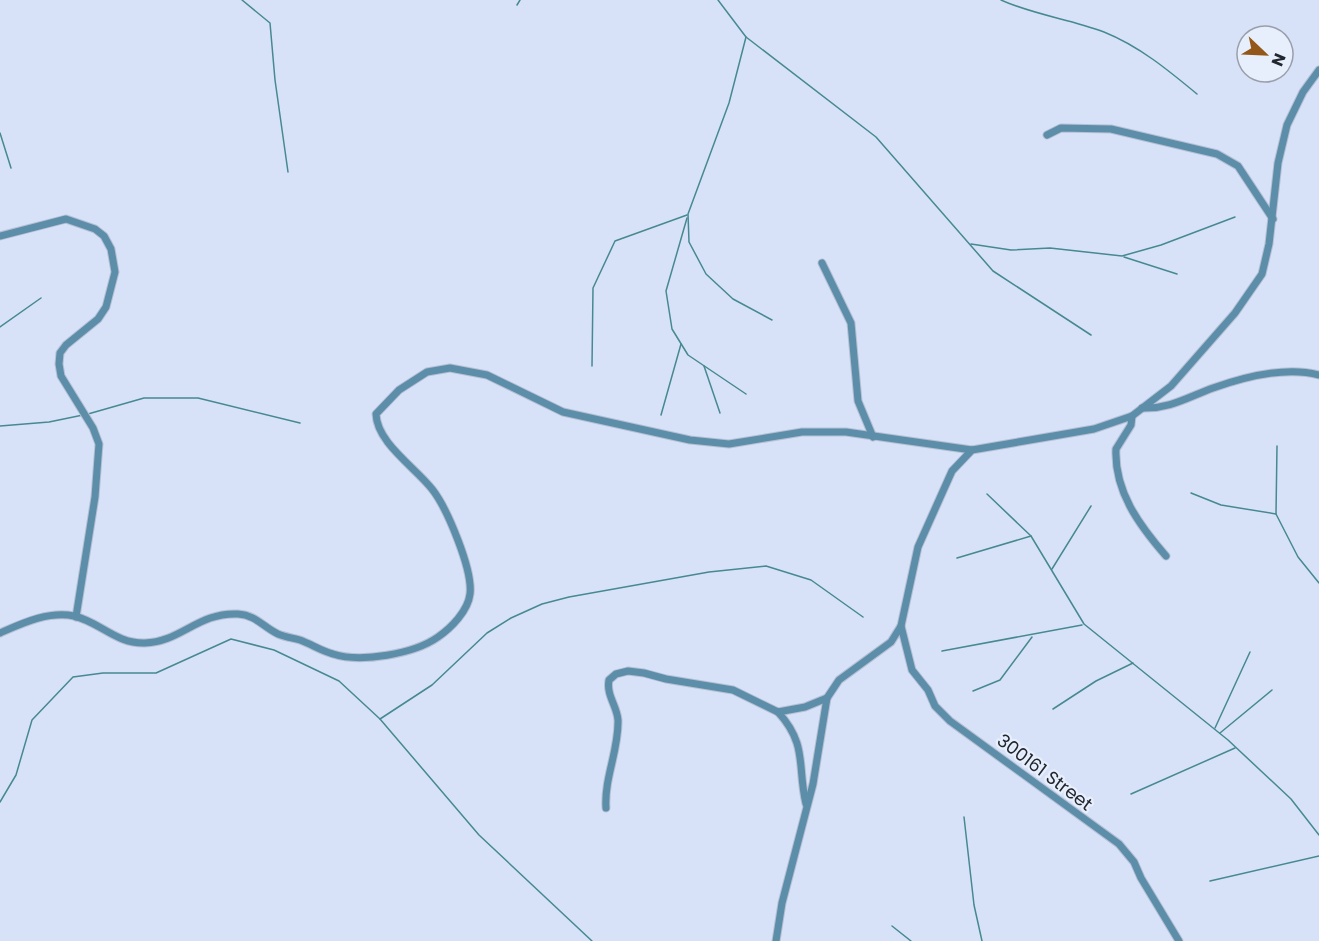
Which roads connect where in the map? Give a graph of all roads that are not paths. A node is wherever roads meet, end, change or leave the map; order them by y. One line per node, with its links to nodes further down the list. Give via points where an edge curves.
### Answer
1 (1319, 70): 3 (street, via 1287,125 1278,163)
2 (1047, 135): 3 (street, via 1061,128 1111,129 1217,154 1238,166)
3 (1273, 219): 7 (street, via 1262,274 1248,296 1171,386)
4 (0, 236): 12 (street, via 66,219 94,229 104,236 111,249 115,272 106,307 60,353 61,376 99,444)
5 (822, 263): 9 (street, via 851,323 858,401)
6 (1319, 375): 7 (street, via 1296,371 1242,379 1173,405)
7 (1142, 408): 8 (street)
8 (1132, 416): 10 (street, via 1094,429); 11 (street, via 1131,425 1116,449 1121,488 1139,522)
9 (873, 437): 10 (street); 12 (street, via 846,432 802,432 729,444 680,438 563,412 487,375 438,368 399,390 376,414 376,424 385,437 443,506 470,585 467,604 448,630 435,639 402,652 344,657 280,635 251,616 215,615 168,639 146,643 123,641)
10 (972, 450): 13 (street, via 952,471 925,528)
11 (1166, 556)
12 (76, 616): 14 (street, via 47,616)
13 (901, 626): 15 (street, via 883,648 839,680); 20 (street, 300161 Street, via 912,670 935,706 1119,844 1134,862)
14 (0, 633)
15 (827, 698): 16 (street); 17 (street)
16 (778, 712): 17 (street, via 800,748); 18 (street, via 733,690 644,673 616,674 607,689 618,718 605,792)
17 (807, 807): 19 (street)
18 (606, 808)
19 (776, 941)
20 (1179, 941)

